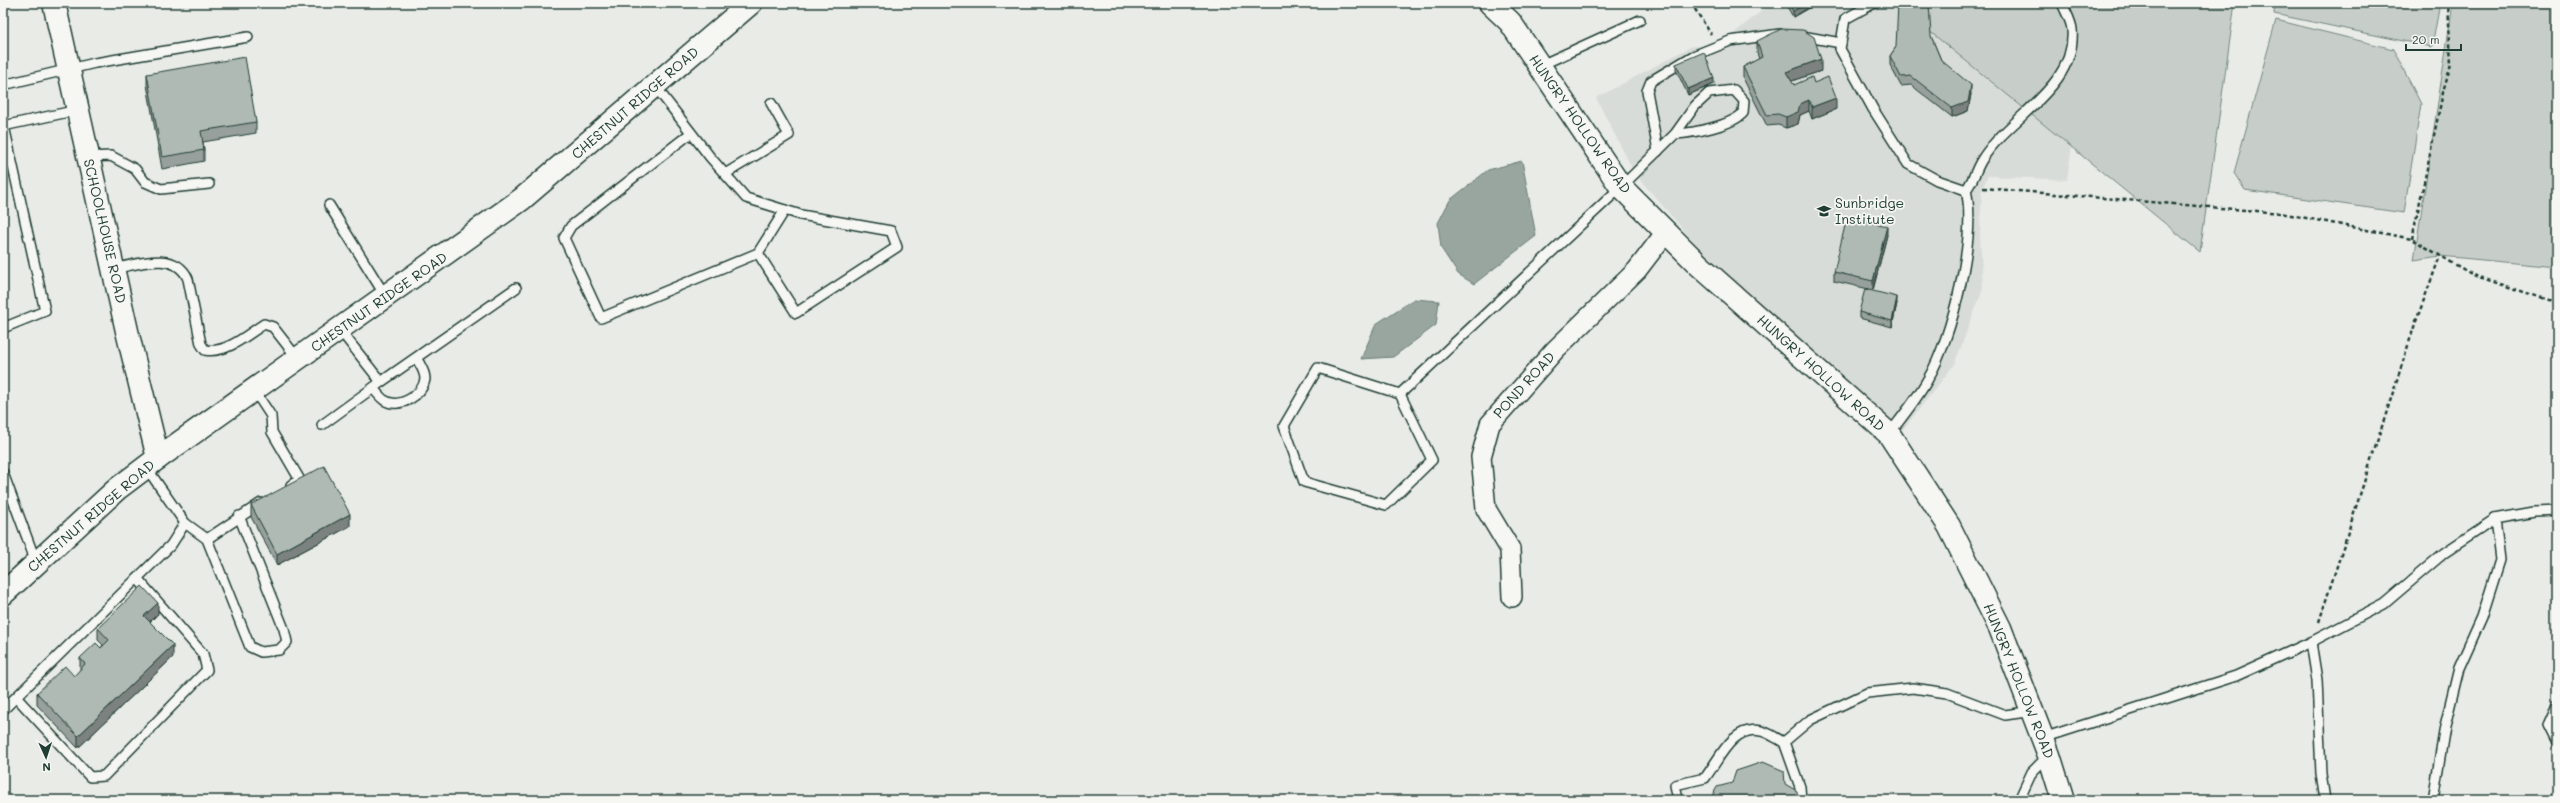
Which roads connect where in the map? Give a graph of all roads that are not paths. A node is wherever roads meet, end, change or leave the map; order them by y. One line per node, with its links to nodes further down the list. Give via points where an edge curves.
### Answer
1 (54, 3): 10 (street, SCHOOLHOUSE ROAD)
2 (1490, 3): 9 (street, HUNGRY HOLLOW ROAD, via 1510,22)
3 (1874, 3): 8 (lane, via 1845,20)
4 (2062, 3): 23 (lane, via 2072,27 2071,53 2059,75 2037,102 1983,158)
5 (741, 6): 12 (street, CHESTNUT RIDGE ROAD)
6 (1640, 20): 9 (lane)
7 (248, 37): 10 (lane)
8 (1841, 43): 18 (lane, via 1792,34 1730,41 1693,56 1651,81 1647,91); 23 (lane, via 1840,49 1857,80 1908,164 1937,180)
9 (1539, 66): 22 (street, HUNGRY HOLLOW ROAD)
10 (69, 69): 11 (lane); 14 (street, SCHOOLHOUSE ROAD)
11 (3, 85)
12 (655, 86): 16 (lane); 30 (street, CHESTNUT RIDGE ROAD, via 522,199)
13 (771, 104): 20 (lane, via 789,135)
14 (78, 110): 15 (lane); 19 (street, SCHOOLHOUSE ROAD)
15 (3, 126): 31 (lane, via 45,311)
16 (691, 133): 20 (lane); 27 (lane, via 571,226 564,238 601,318)
17 (1675, 134): 17 (lane, via 1689,133 1737,119 1743,113 1744,101 1734,90 1709,93); 18 (lane)
18 (1658, 151): 22 (lane)
19 (88, 157): 21 (lane, via 111,156 135,169 145,182 160,189); 28 (street, SCHOOLHOUSE ROAD)
20 (725, 174): 25 (lane, via 746,198)
21 (209, 184)
22 (1621, 187): 26 (street, HUNGRY HOLLOW ROAD); 38 (lane)
23 (1966, 190): 40 (lane, via 1969,201 1967,241 1948,332 1928,380)
24 (329, 204): 30 (lane)
25 (784, 210): 27 (lane); 27 (lane, via 891,230 897,247 796,313)
26 (1666, 232): 40 (street, HUNGRY HOLLOW ROAD, via 1699,265); 51 (street, POND ROAD, via 1637,270 1555,350 1490,424 1481,457 1486,509 1510,549)
27 (758, 253)
28 (113, 269): 33 (lane, via 151,261 176,263 184,268 188,279 201,344 205,350 225,348 264,324 273,327); 41 (street, SCHOOLHOUSE ROAD)
29 (516, 288): 34 (lane)
30 (386, 297): 32 (street, CHESTNUT RIDGE ROAD)
31 (3, 328)
32 (340, 330): 33 (street, CHESTNUT RIDGE ROAD); 35 (lane)
33 (298, 359): 37 (street, CHESTNUT RIDGE ROAD)
34 (417, 359): 35 (lane); 36 (lane, via 424,370 425,379 420,390 410,400 384,400)
35 (381, 382): 36 (lane)
36 (373, 388): 39 (lane)
37 (254, 390): 41 (street, CHESTNUT RIDGE ROAD); 44 (lane, via 271,416 272,432 300,480)
38 (1400, 394): 38 (lane, via 1432,460 1386,505 1304,482 1284,426 1318,368)
39 (322, 425)
40 (1889, 434): 56 (street, HUNGRY HOLLOW ROAD, via 1949,526 2000,628)
41 (152, 463): 46 (lane); 48 (street, CHESTNUT RIDGE ROAD, via 117,489)
42 (3, 474): 48 (lane)
43 (2557, 511): 45 (lane)
44 (239, 516): 47 (lane); 47 (lane, via 288,642 279,650 261,652 250,647)
45 (2495, 519): 52 (lane, via 2444,553 2384,604); 65 (lane, via 2500,560 2482,617 2459,668 2445,726)
46 (185, 523): 47 (lane); 49 (lane, via 171,545)
47 (207, 538)
48 (36, 562): 50 (street, CHESTNUT RIDGE ROAD)
49 (137, 578): 53 (lane); 53 (lane, via 203,654 207,670 104,776 90,777)
50 (3, 594)
51 (1512, 597)
52 (2310, 642): 59 (lane, via 2236,676); 64 (lane, via 2317,680 2320,767)
53 (16, 697): 55 (lane)
54 (2557, 705): 58 (lane, via 2548,725)
55 (3, 710)
56 (2033, 711): 57 (lane, via 2005,715 1947,693 1914,688 1867,693 1810,720); 59 (street, HUNGRY HOLLOW ROAD)
57 (1784, 742): 60 (lane, via 1761,731 1743,732 1731,740 1705,778 1675,785); 61 (lane, via 1800,787)
58 (2557, 743)
59 (2046, 746): 62 (lane); 63 (street, HUNGRY HOLLOW ROAD)
60 (1678, 800)
61 (1801, 800)
62 (2019, 800)
63 (2063, 800)
64 (2325, 800)
65 (2434, 800)

